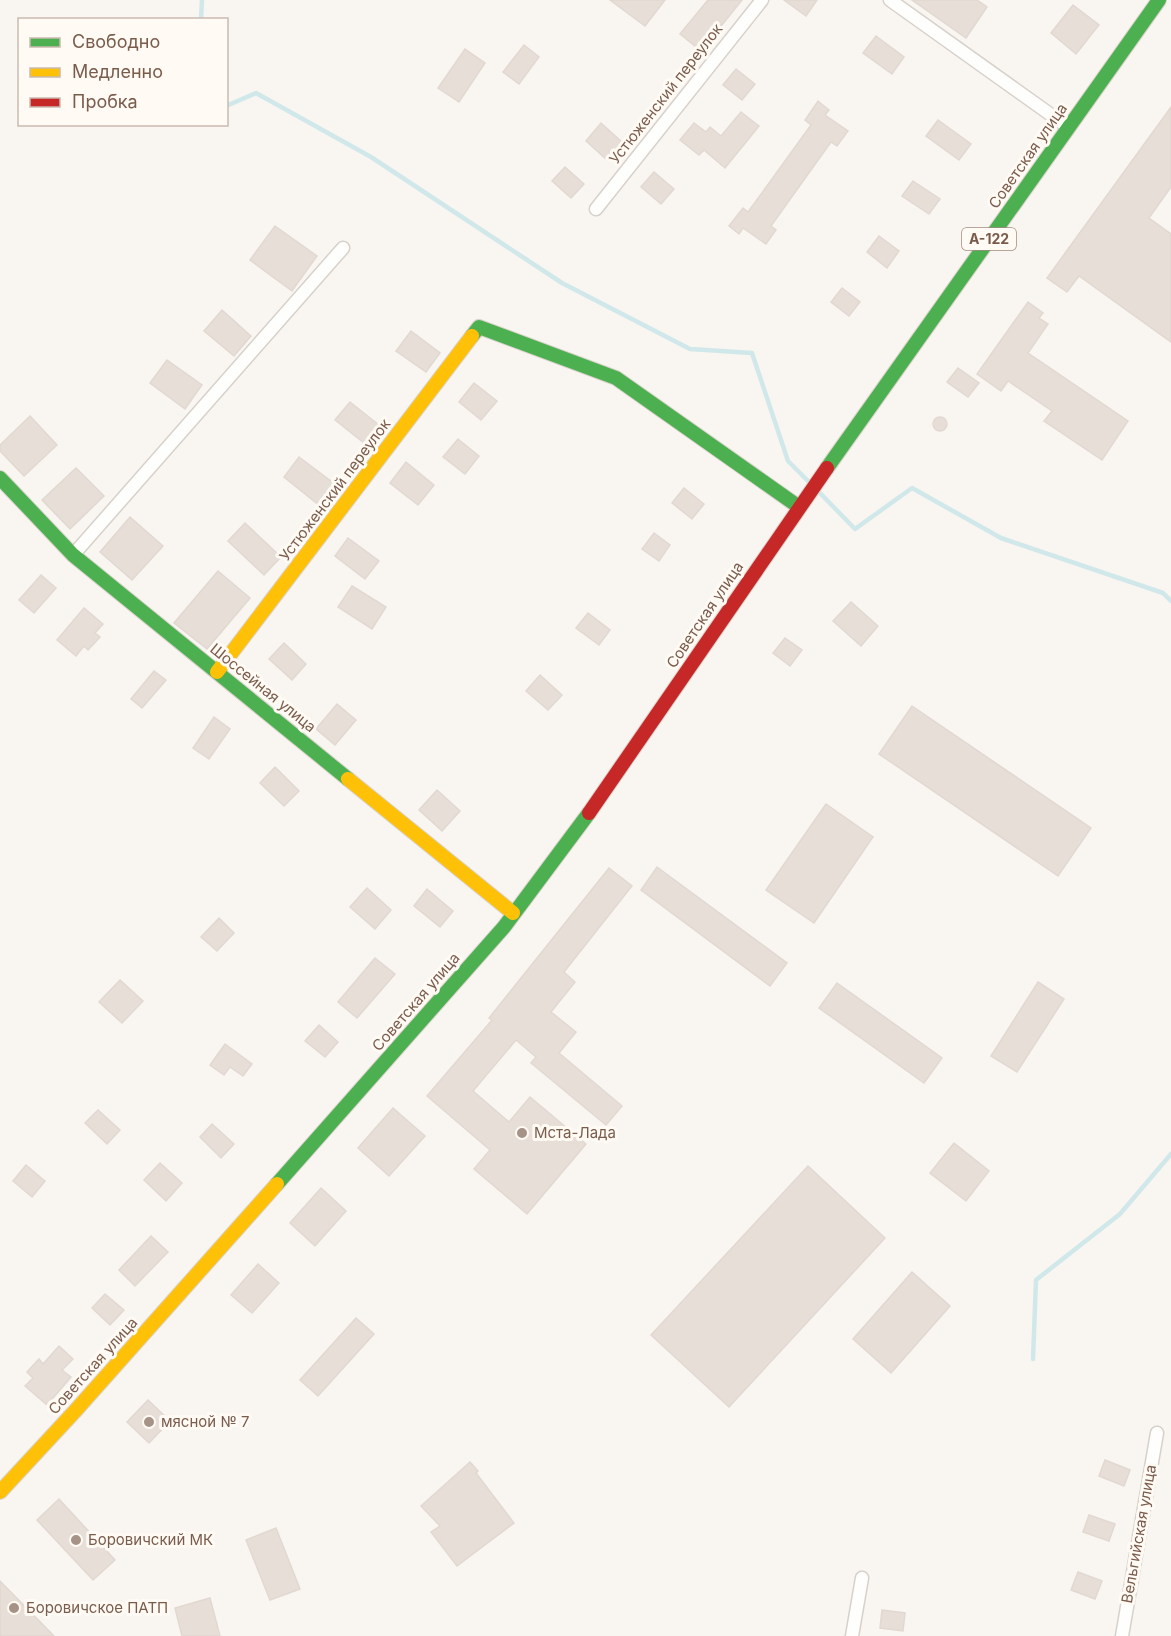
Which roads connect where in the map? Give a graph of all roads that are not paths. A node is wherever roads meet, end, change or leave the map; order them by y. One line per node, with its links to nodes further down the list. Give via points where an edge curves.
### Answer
1 (762, 0): 5 (street, Устюженский переулок)
2 (890, 0): 4 (street)
3 (1160, 0): 4 (main road, Советская улица / А-122)
4 (1068, 127): 8 (main road, Советская улица / А-122)
5 (596, 209)
6 (343, 248): 9 (street)
7 (0, 478): 9 (main road, Шоссейная улица)
8 (803, 501): 10 (main road, Устюженский переулок, via 616,378 479,327); 11 (main road, Советская улица, via 576,832)
9 (74, 555): 10 (main road, Шоссейная улица)
10 (218, 672): 11 (main road, Шоссейная улица)
11 (513, 914): 13 (main road, Советская улица, via 307,1151)
12 (1157, 1433): 16 (street, Вельгийская улица)
13 (0, 1492)
14 (862, 1578): 15 (street)
15 (852, 1636)
16 (1122, 1636)

